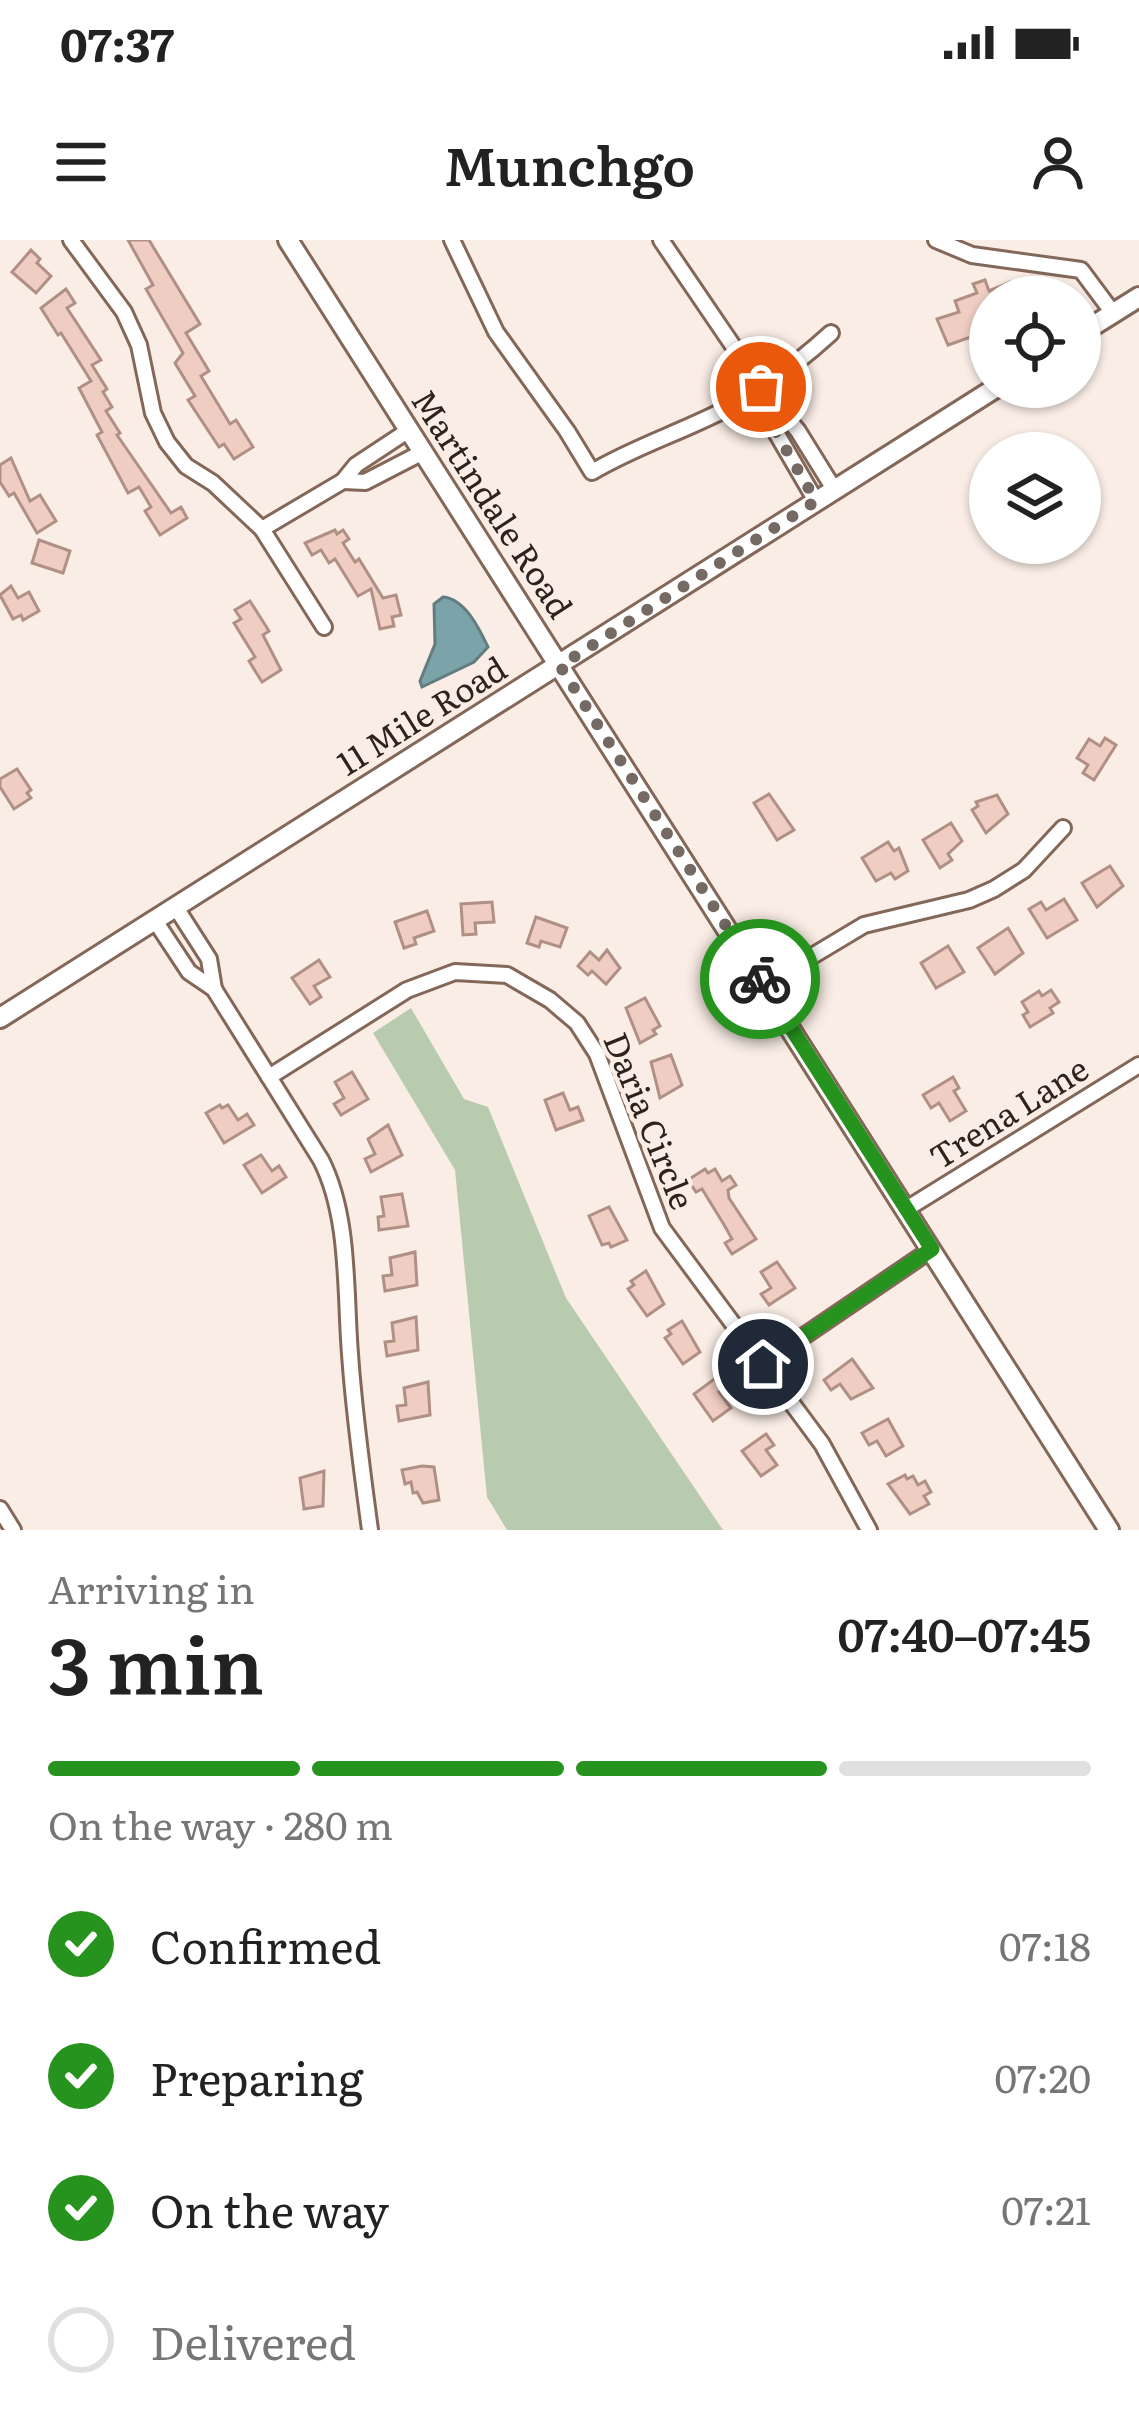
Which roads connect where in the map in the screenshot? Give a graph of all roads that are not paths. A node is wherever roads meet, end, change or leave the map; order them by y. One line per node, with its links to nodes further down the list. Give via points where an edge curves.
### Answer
1 (71, 240): 17 (street, via 124,312 167,442)
2 (288, 240): 12 (street, Martindale Road)
3 (452, 240): 10 (street, via 496,332 592,472)
4 (661, 240): 10 (street)
5 (936, 240): 7 (street, via 972,255 1081,270)
6 (1139, 297): 7 (street)
7 (1113, 314): 8 (street)
8 (1101, 321)
9 (831, 333): 10 (street)
10 (761, 387): 15 (street); 16 (street, via 763,410)
11 (969, 405): 15 (street, 11 Mile Road)
12 (410, 430): 13 (street, Martindale Road); 14 (street)
13 (423, 452): 14 (street, via 365,482); 19 (street, Martindale Road)
14 (344, 481): 17 (street)
15 (834, 489): 16 (street, 11 Mile Road)
16 (816, 501): 19 (street, 11 Mile Road)
17 (262, 529): 18 (street)
18 (324, 627)
19 (560, 666): 21 (street, 11 Mile Road); 23 (street, Martindale Road)
20 (1063, 828): 23 (street, via 994,889 864,925)
21 (175, 906): 22 (street, 11 Mile Road); 24 (street, via 209,959)
22 (154, 919): 24 (street, via 190,972); 25 (street, 11 Mile Road)
23 (764, 985): 28 (street, Martindale Road)
24 (214, 989): 27 (street)
25 (0, 1018)
26 (1139, 1065): 28 (street, Trena Lane)
27 (269, 1077): 30 (street, Daria Circle, via 407,990 455,972 507,975 577,1023 597,1054 662,1228); 33 (street, via 321,1160 337,1204)
28 (908, 1208): 29 (street, Martindale Road)
29 (932, 1249): 30 (street); 35 (street, Martindale Road)
30 (763, 1364): 34 (street, Daria Circle, via 822,1444)
31 (0, 1508): 32 (street)
32 (14, 1530)
33 (370, 1530)
34 (869, 1530)
35 (1109, 1530)

